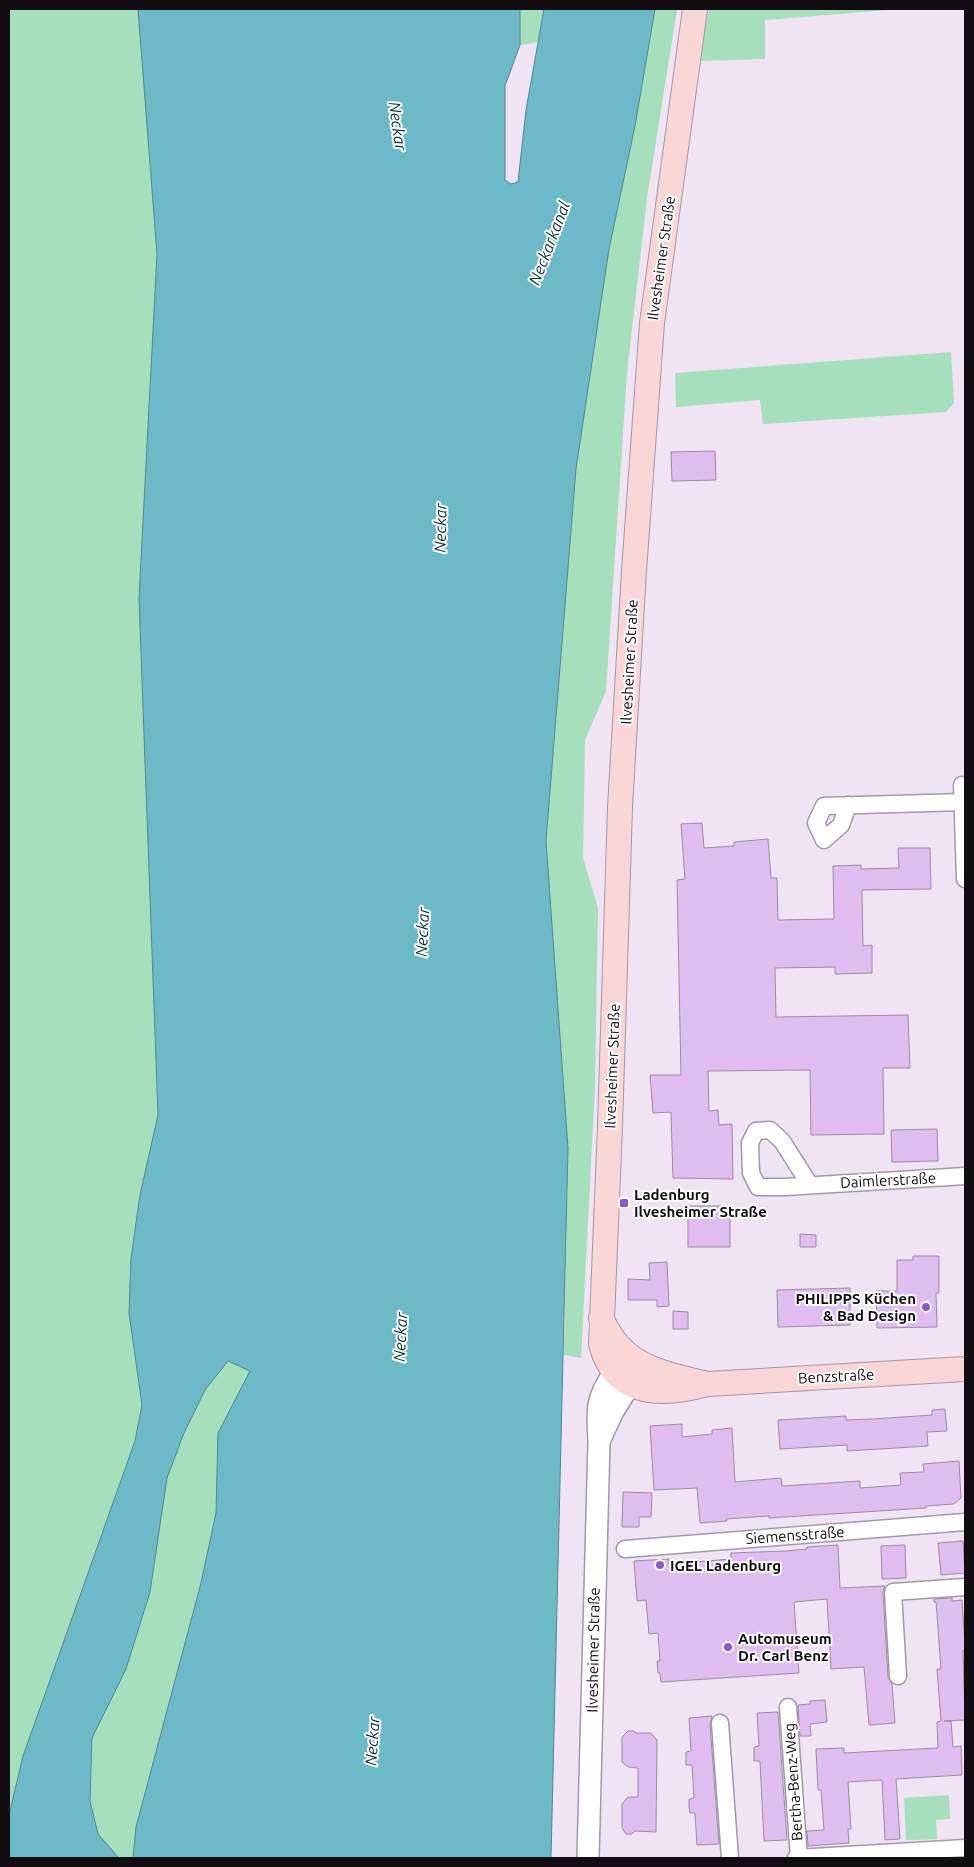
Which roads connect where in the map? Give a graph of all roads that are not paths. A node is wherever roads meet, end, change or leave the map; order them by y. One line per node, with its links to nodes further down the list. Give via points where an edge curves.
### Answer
1 (695, 9): 8 (main road, Ilvesheimer Straße, via 652,323 634,571 620,807)
2 (962, 785): 3 (street)
3 (964, 802): 4 (street); 5 (street)
4 (848, 805)
5 (965, 880)
6 (965, 1176): 7 (street, Daimlerstraße)
7 (810, 1185)
8 (601, 1318): 9 (main road, Benzstraße, via 618,1346); 11 (main road, via 603,1353)
9 (635, 1359): 11 (main road, Ilvesheimer Straße); 12 (main road, Benzstraße, via 668,1374)
10 (965, 1369): 12 (main road, Benzstraße)
11 (622, 1378): 12 (main road, Benzstraße, via 648,1390 666,1392); 20 (street, Ilvesheimer Straße, via 613,1411 599,1441)
12 (707, 1384)
13 (965, 1522): 14 (street, Siemensstraße)
14 (625, 1548)
15 (965, 1587): 16 (street, via 893,1592)
16 (898, 1676)
17 (788, 1707): 22 (street, Bertha-Benz-Weg)
18 (720, 1723): 21 (street)
19 (959, 1852): 22 (street)
20 (588, 1858)
21 (730, 1858)
22 (798, 1858)

